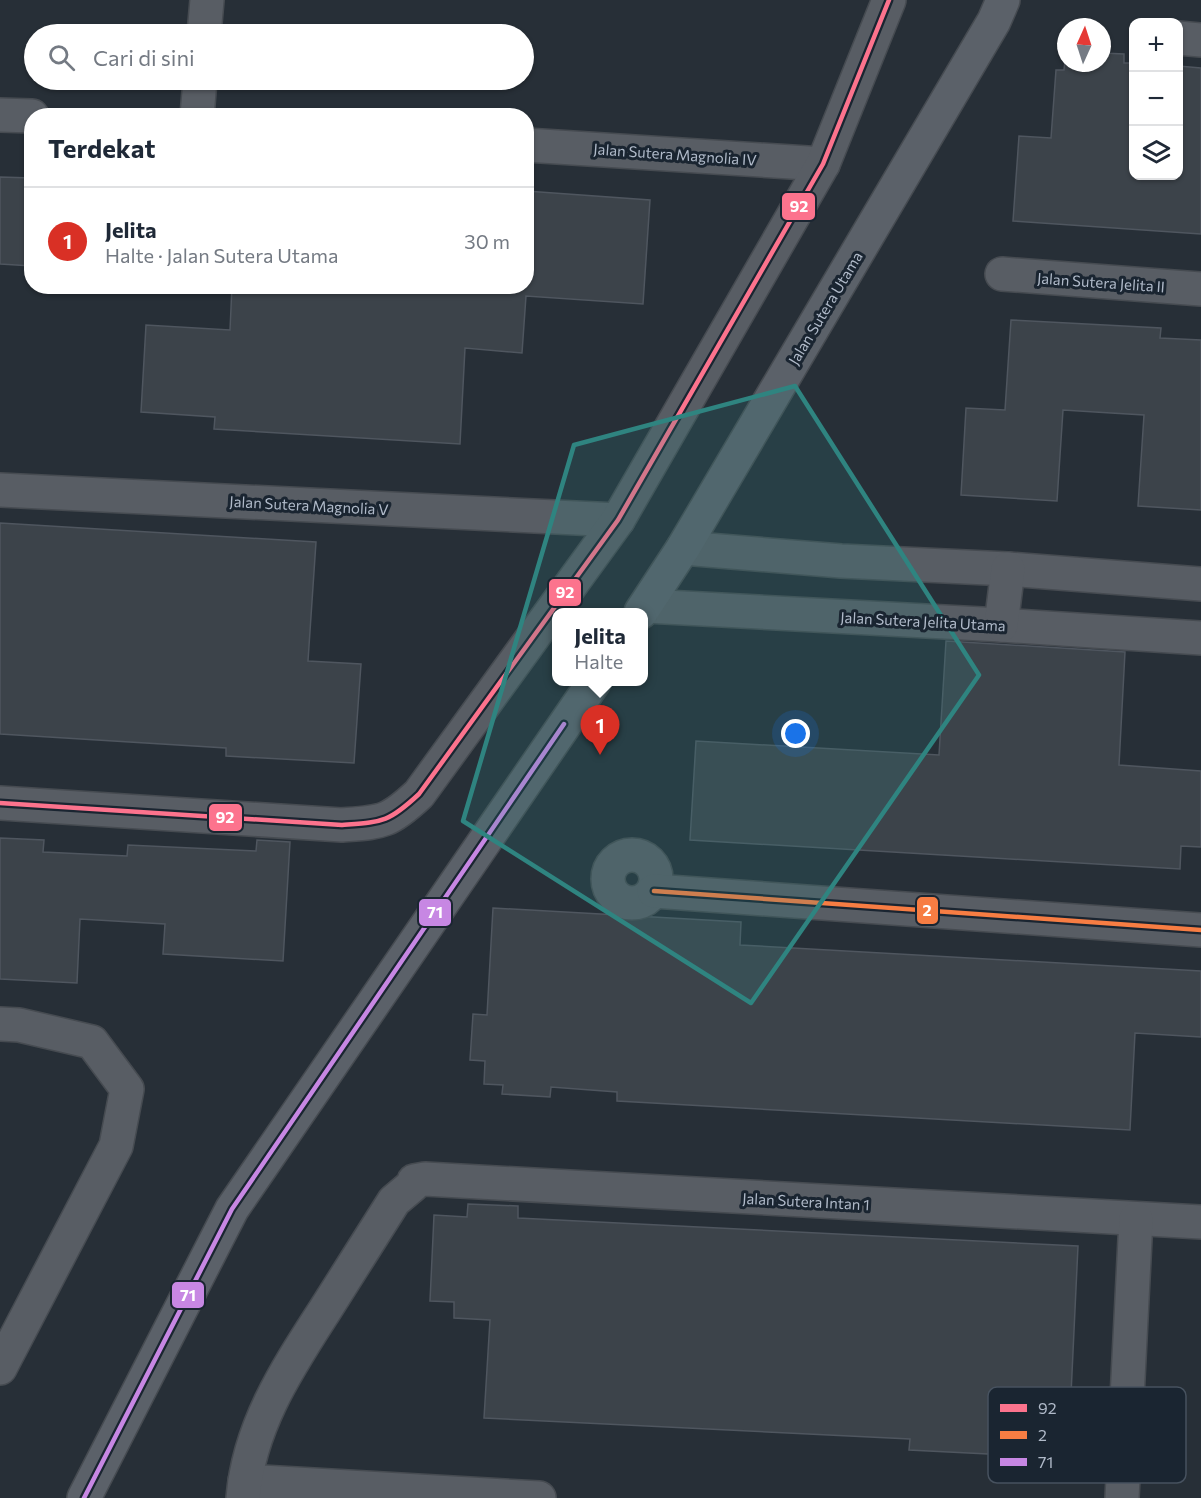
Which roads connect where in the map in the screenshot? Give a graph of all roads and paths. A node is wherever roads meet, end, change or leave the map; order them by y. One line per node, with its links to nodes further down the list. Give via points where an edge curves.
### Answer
1 (207, 0): 4 (street)
2 (889, 0): 12 (street)
3 (1003, 0): 17 (street, Jalan Sutera Utama)
4 (205, 24)
5 (1183, 39): 6 (street)
6 (1201, 40)
7 (199, 90): 8 (street)
8 (198, 108)
9 (0, 115): 10 (street)
10 (24, 116)
11 (534, 146): 12 (street, Jalan Sutera Magnolia IV)
12 (823, 164): 16 (street)
13 (1002, 274): 14 (street, Jalan Sutera Jelita II)
14 (1201, 289)
15 (0, 490): 16 (street, Jalan Sutera Magnolia V)
16 (618, 520): 20 (street)
17 (683, 548): 18 (street); 21 (street, Jalan Sutera Utama)
18 (1008, 569): 19 (street); 24 (street)
19 (1201, 585)
20 (554, 608)
21 (644, 608)
22 (648, 609): 24 (street, Jalan Sutera Jelita Utama)
23 (552, 611): 27 (street, via 419,794 393,816 379,822 342,825)
24 (1001, 624): 25 (street, Jalan Sutera Jelita Utama)
25 (1201, 638)
26 (591, 686): 37 (street, via 232,1209)
27 (0, 803)
28 (654, 891): 29 (street)
29 (1201, 930)
30 (0, 1024): 33 (street, via 92,1042 127,1089 116,1146)
31 (1136, 1219): 32 (street, Jalan Sutera Intan 1); 34 (street); 36 (street, Jalan Sutera Intan 1, via 414,1181 394,1201 276,1389 258,1429)
32 (1201, 1222)
33 (0, 1368)
34 (1128, 1387)
35 (1123, 1483): 39 (street)
36 (244, 1490): 38 (street)
37 (84, 1498)
38 (539, 1498)
39 (1122, 1498)

